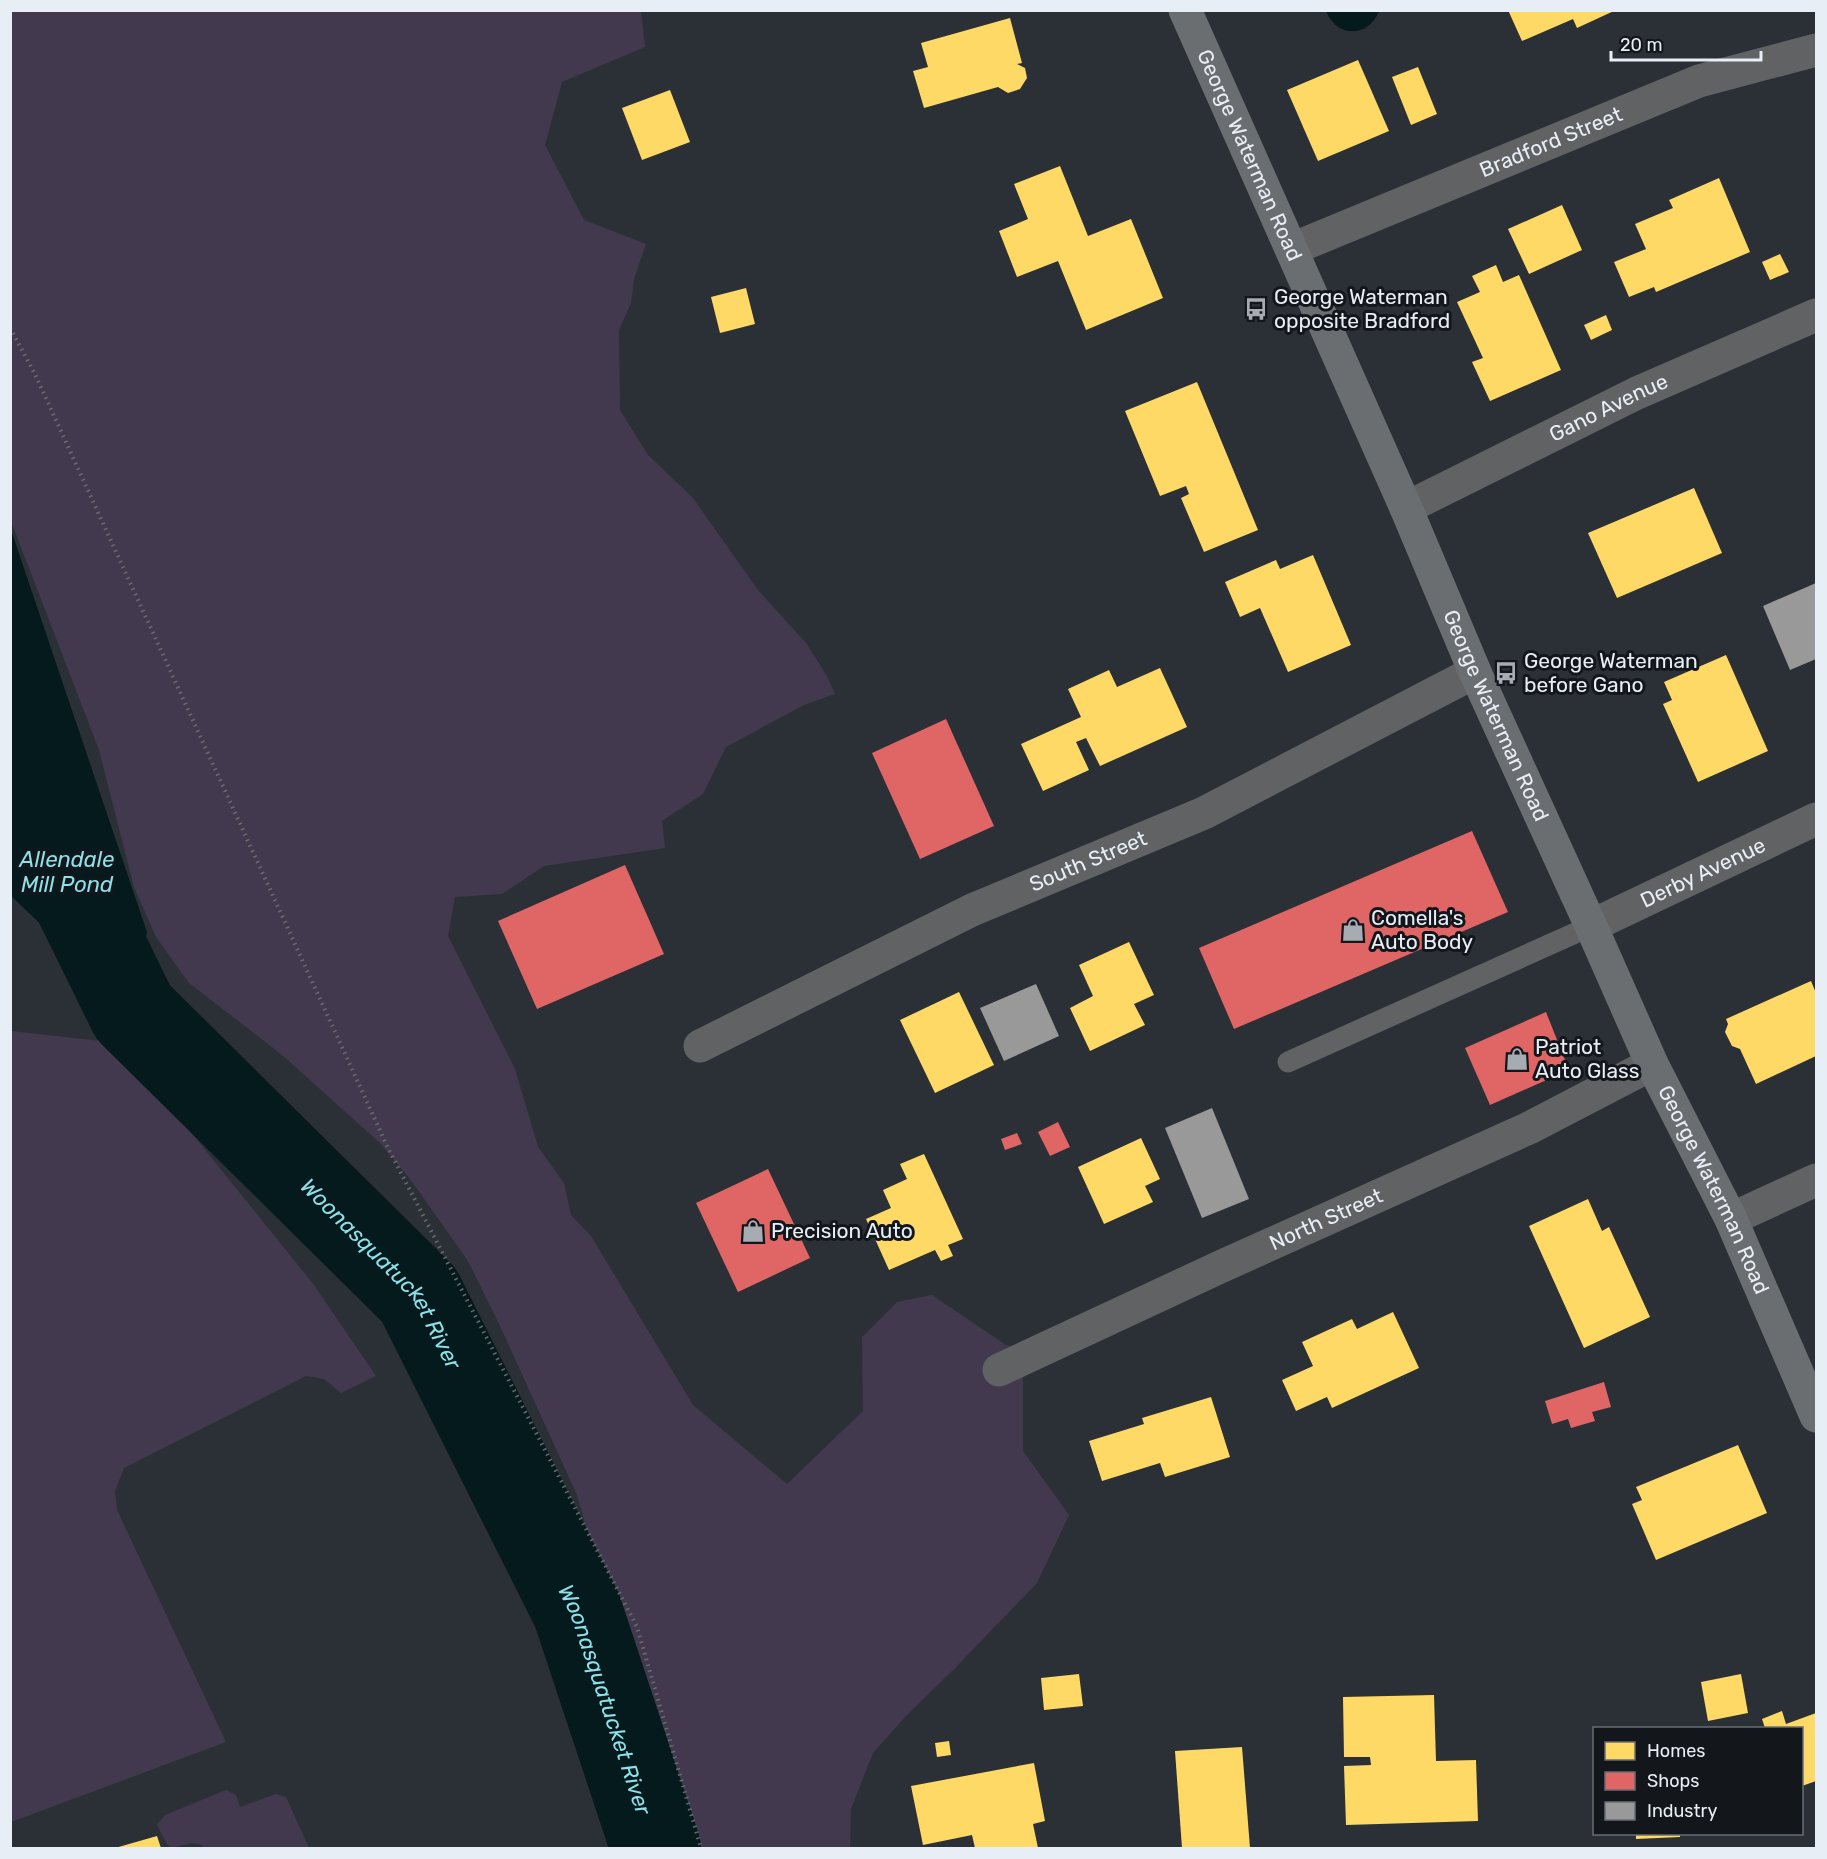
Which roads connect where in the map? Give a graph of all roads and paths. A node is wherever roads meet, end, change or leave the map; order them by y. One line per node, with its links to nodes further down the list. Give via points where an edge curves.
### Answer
1 (1185, 10): 3 (main road, George Waterman Road)
2 (1816, 50): 3 (street, Bradford Street, via 1699,81)
3 (1292, 249): 6 (main road, George Waterman Road)
4 (1816, 315): 6 (street, Gano Avenue, via 1637,393)
5 (10, 328): 17 (path, via 34,372 388,1148 637,1627)
6 (1406, 508): 7 (main road, George Waterman Road)
7 (1474, 672): 9 (main road, George Waterman Road); 10 (street, South Street, via 1204,813 972,910)
8 (1816, 819): 9 (street, Derby Avenue)
9 (1591, 926): 11 (lane); 12 (main road, George Waterman Road)
10 (700, 1046)
11 (1288, 1062)
12 (1652, 1064): 14 (main road, George Waterman Road); 15 (street, North Street, via 1530,1128)
13 (1816, 1180): 14 (street)
14 (1731, 1219): 16 (main road, George Waterman Road)
15 (999, 1370)
16 (1816, 1416)
17 (701, 1848)

